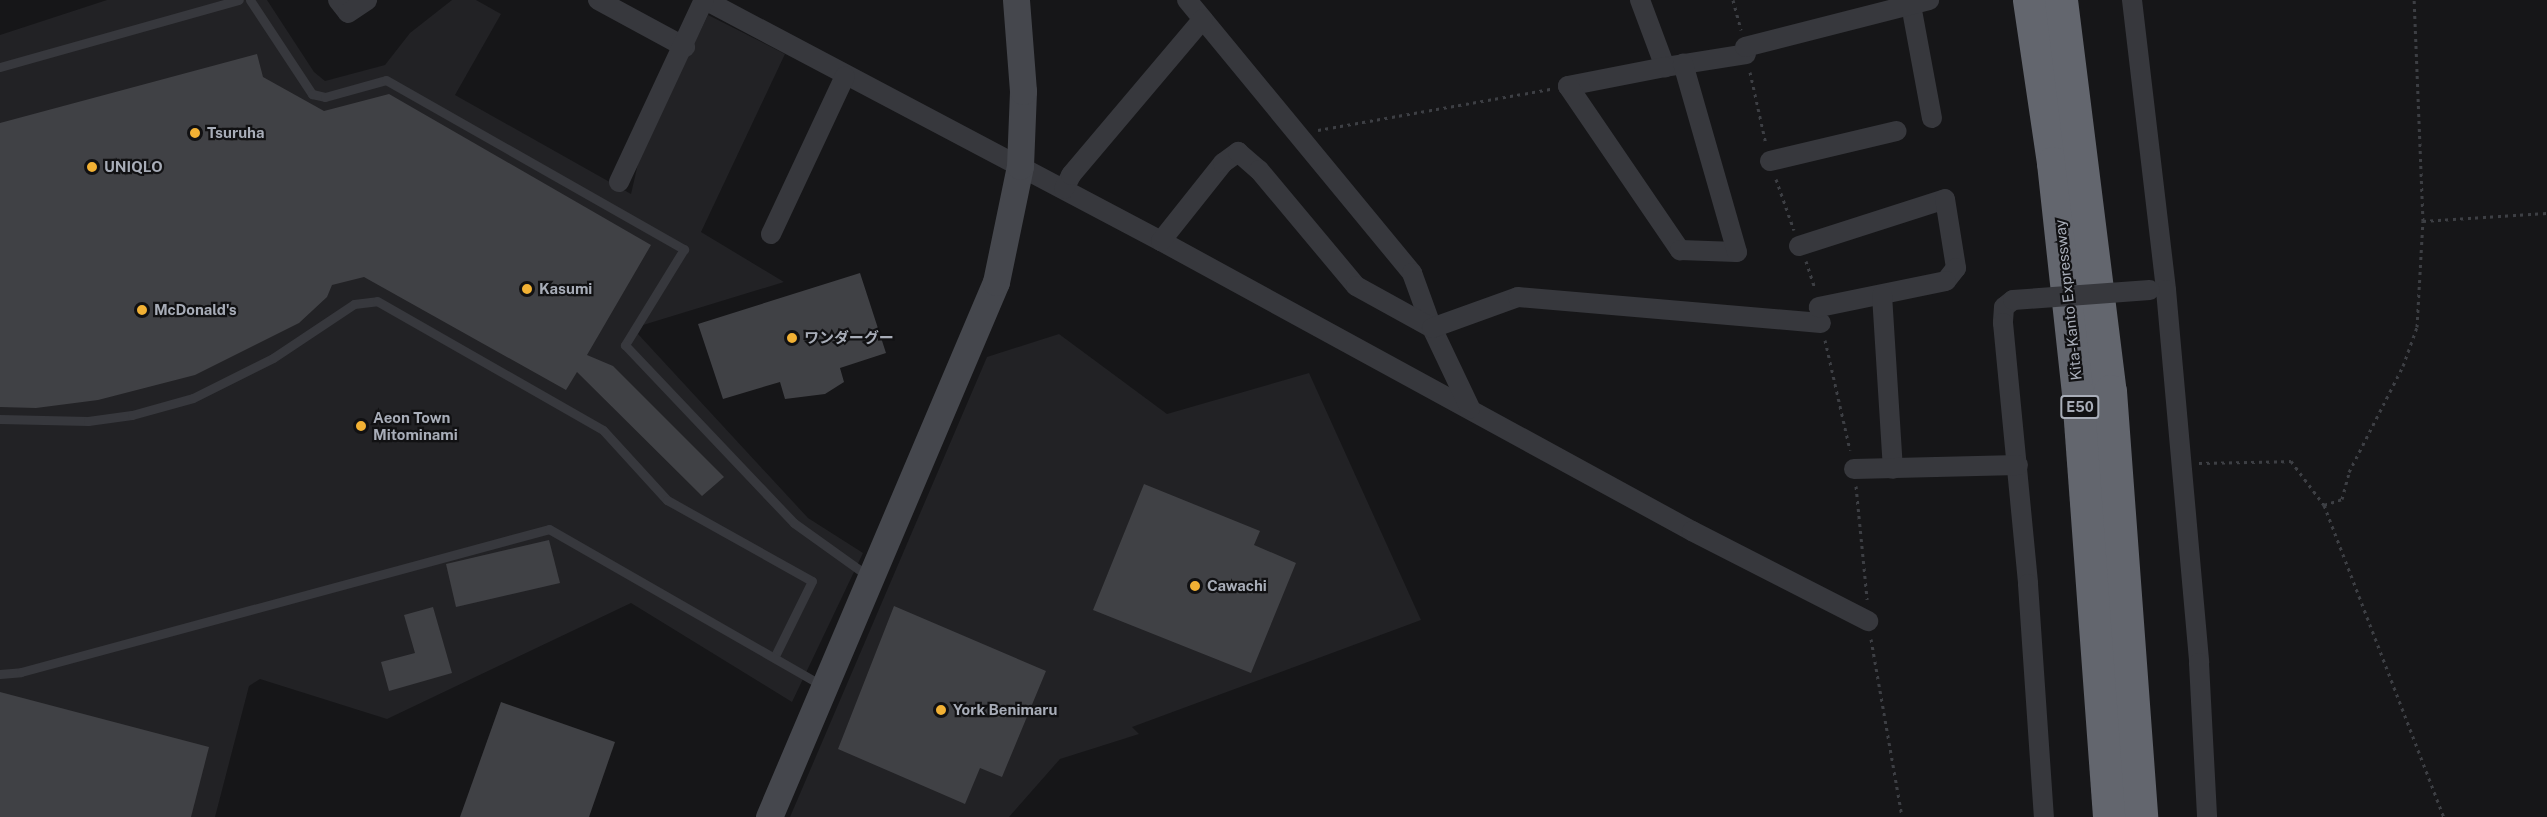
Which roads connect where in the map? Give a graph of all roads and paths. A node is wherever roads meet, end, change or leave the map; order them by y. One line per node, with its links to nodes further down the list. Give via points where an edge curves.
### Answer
1 (239, 0): 20 (lane)
2 (250, 0): 46 (lane, via 312,94 325,97 386,80 684,249 625,345 794,523)
3 (338, 0): 4 (street, via 348,13)
4 (367, 0)
5 (598, 0): 17 (street)
6 (704, 0): 17 (street); 21 (street)
7 (1016, 0): 27 (street, via 1023,91)
8 (1187, 0): 16 (street)
9 (1640, 0): 19 (street)
10 (1733, 0): 18 (path)
11 (2028, 0): 54 (highway, Kita-Kanto Expressway / E50, via 2053,163 2078,394)
12 (2061, 0): 55 (highway, Kita-Kanto Expressway / E50, via 2110,391)
13 (2132, 0): 35 (street)
14 (2414, 0): 31 (path)
15 (1920, 3): 18 (street); 23 (street)
16 (1203, 19): 25 (street); 29 (street)
17 (685, 47): 28 (street)
18 (1746, 51): 19 (street); 26 (path)
19 (1674, 65): 22 (street); 22 (street, via 1737,252 1680,250)
20 (0, 67)
21 (845, 76): 27 (street); 32 (street)
22 (1568, 86): 25 (path)
23 (1932, 118)
24 (1897, 131): 26 (street)
25 (1298, 134): 38 (street, via 1412,273)
26 (1770, 161): 34 (path)
27 (1020, 165): 29 (street); 46 (street, via 1013,216 982,321)
28 (619, 182)
29 (1064, 189): 33 (street)
30 (2547, 213): 31 (path)
31 (2423, 221): 45 (path, via 2417,327 2412,343 2349,472 2342,499)
32 (771, 234)
33 (1161, 241): 38 (street, via 1223,163 1238,152 1259,170 1356,286); 39 (street)
34 (1799, 246): 36 (street, via 1945,199 1956,268 1946,280); 37 (path)
35 (2158, 290): 41 (street); 42 (street, bridge, via 2013,300 2004,307)
36 (1882, 295): 37 (street); 44 (street)
37 (1820, 315): 38 (street, via 1518,297); 43 (path)
38 (1432, 328): 39 (street)
39 (1470, 408): 47 (street, via 1671,520)
40 (0, 419): 48 (lane, via 88,421 132,415 193,398 273,358 354,304 377,301 603,430 667,500 812,581)
41 (2181, 464): 45 (path, via 2291,461); 56 (street, via 2199,663)
42 (2018, 465): 44 (street); 53 (street)
43 (1854, 469): 44 (street); 47 (path, via 1866,566)
44 (1893, 469)
45 (2324, 505): 57 (path)
46 (872, 578): 50 (street)
47 (1868, 621): 52 (path)
48 (775, 656): 49 (lane, via 549,529 21,672); 50 (lane)
49 (0, 674)
50 (825, 688): 51 (street)
51 (769, 817)
52 (1902, 817)
53 (2044, 817)
54 (2109, 817)
55 (2141, 817)
56 (2207, 817)
57 (2444, 817)

